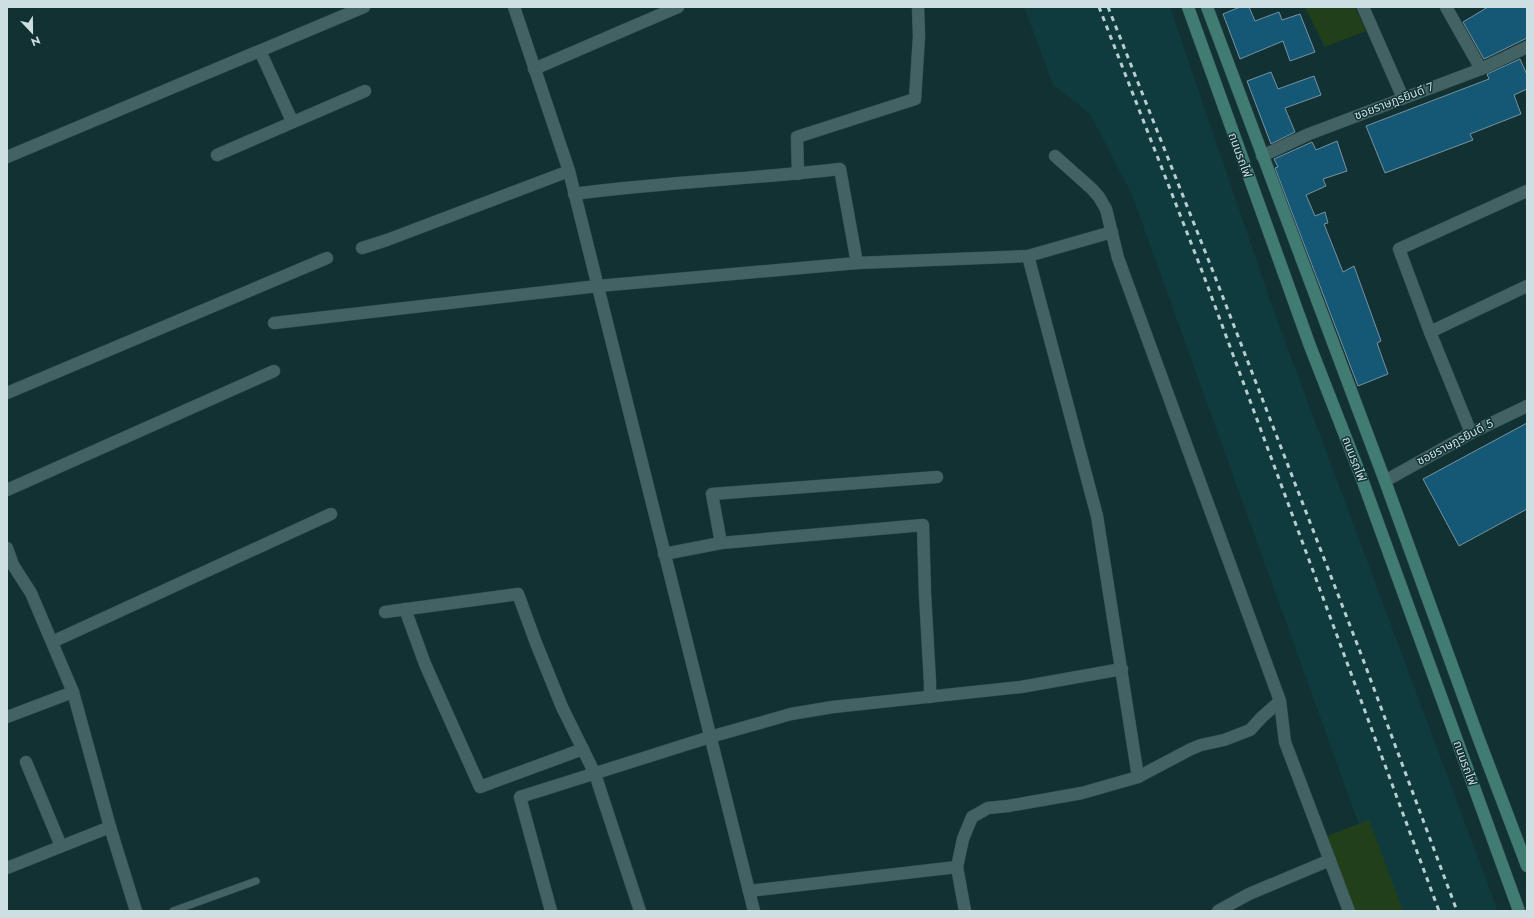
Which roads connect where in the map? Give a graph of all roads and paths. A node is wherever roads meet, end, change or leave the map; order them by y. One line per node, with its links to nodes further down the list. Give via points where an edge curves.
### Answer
1 (364, 7): 10 (street)
2 (514, 7): 11 (street)
3 (678, 7): 11 (street)
4 (918, 7): 21 (street, via 915,99 797,137)
5 (1188, 7): 34 (street, ถนนรถไฟ)
6 (1206, 7): 18 (street, ถนนรถไฟ)
7 (1363, 7): 14 (street)
8 (1446, 7): 12 (street)
9 (1527, 47): 12 (street, ซอยราษฎรยินดี 7)
10 (260, 51): 15 (street); 19 (street)
11 (534, 69): 20 (street)
12 (1481, 69): 14 (street, ซอยราษฎรยินดี 7)
13 (365, 91): 15 (street)
14 (1402, 98): 18 (street, ซอยราษฎรยินดี 7, via 1309,134)
15 (292, 121): 16 (street)
16 (217, 155)
17 (1054, 156): 24 (street, via 1099,197 1106,208)
18 (1262, 156): 33 (street, ถนนรถไฟ)
19 (7, 157)
20 (568, 171): 23 (street); 25 (street)
21 (798, 174): 23 (street); 28 (street, via 840,169)
22 (1527, 191): 32 (street, via 1400,249)
23 (574, 194): 29 (street)
24 (1112, 232): 26 (street); 53 (street, via 1118,258)
25 (362, 248)
26 (1028, 256): 28 (street); 50 (street, via 1097,516)
27 (327, 258): 36 (street)
28 (856, 263): 29 (street)
29 (598, 286): 31 (street); 45 (street)
30 (1527, 286): 32 (street)
31 (274, 323)
32 (1430, 332): 38 (street)
33 (1330, 339): 34 (street); 40 (street, ถนนรถไฟ)
34 (1310, 346): 76 (street, ถนนรถไฟ, via 1362,479)
35 (274, 371): 41 (street)
36 (7, 393)
37 (1527, 406): 38 (street, ซอยราษฎรยินดี 5)
38 (1472, 433): 40 (street, ซอยราษฎรยินดี 5)
39 (937, 476): 43 (street, via 712,494)
40 (1385, 481): 63 (street, ถนนรถไฟ)
41 (7, 490)
42 (331, 514): 49 (street)
43 (721, 544): 45 (street); 52 (street, via 922,526)
44 (7, 548): 46 (street)
45 (664, 554): 55 (street)
46 (10, 567): 49 (street, via 31,593)
47 (405, 609): 48 (street); 56 (street, via 518,594 562,707); 56 (street, via 425,664 480,786)
48 (385, 612)
49 (52, 642): 51 (street)
50 (1122, 669): 52 (street, via 1021,687); 59 (street)
51 (73, 692): 54 (street); 60 (street)
52 (930, 697): 55 (street, via 792,714)
53 (1280, 702): 59 (street, via 1250,730 1191,749); 62 (street, via 1285,742)
54 (7, 718)
55 (710, 737): 58 (street); 67 (street)
56 (583, 749): 58 (street)
57 (26, 762): 61 (street)
58 (595, 774): 70 (street, via 520,797); 71 (street)
59 (1138, 777): 64 (street, via 1082,792 988,808 972,817 963,839)
60 (110, 827): 61 (street); 68 (street)
61 (61, 846): 65 (street)
62 (1330, 860): 74 (street, via 1249,894); 75 (street)
63 (1527, 866)
64 (957, 867): 67 (street); 73 (street)
65 (7, 868)
66 (256, 881): 69 (lane)
67 (749, 890): 72 (street)
68 (136, 911)
69 (173, 911)
70 (552, 911)
71 (640, 911)
72 (754, 911)
73 (965, 911)
74 (1218, 911)
75 (1349, 911)
76 (1519, 911)

